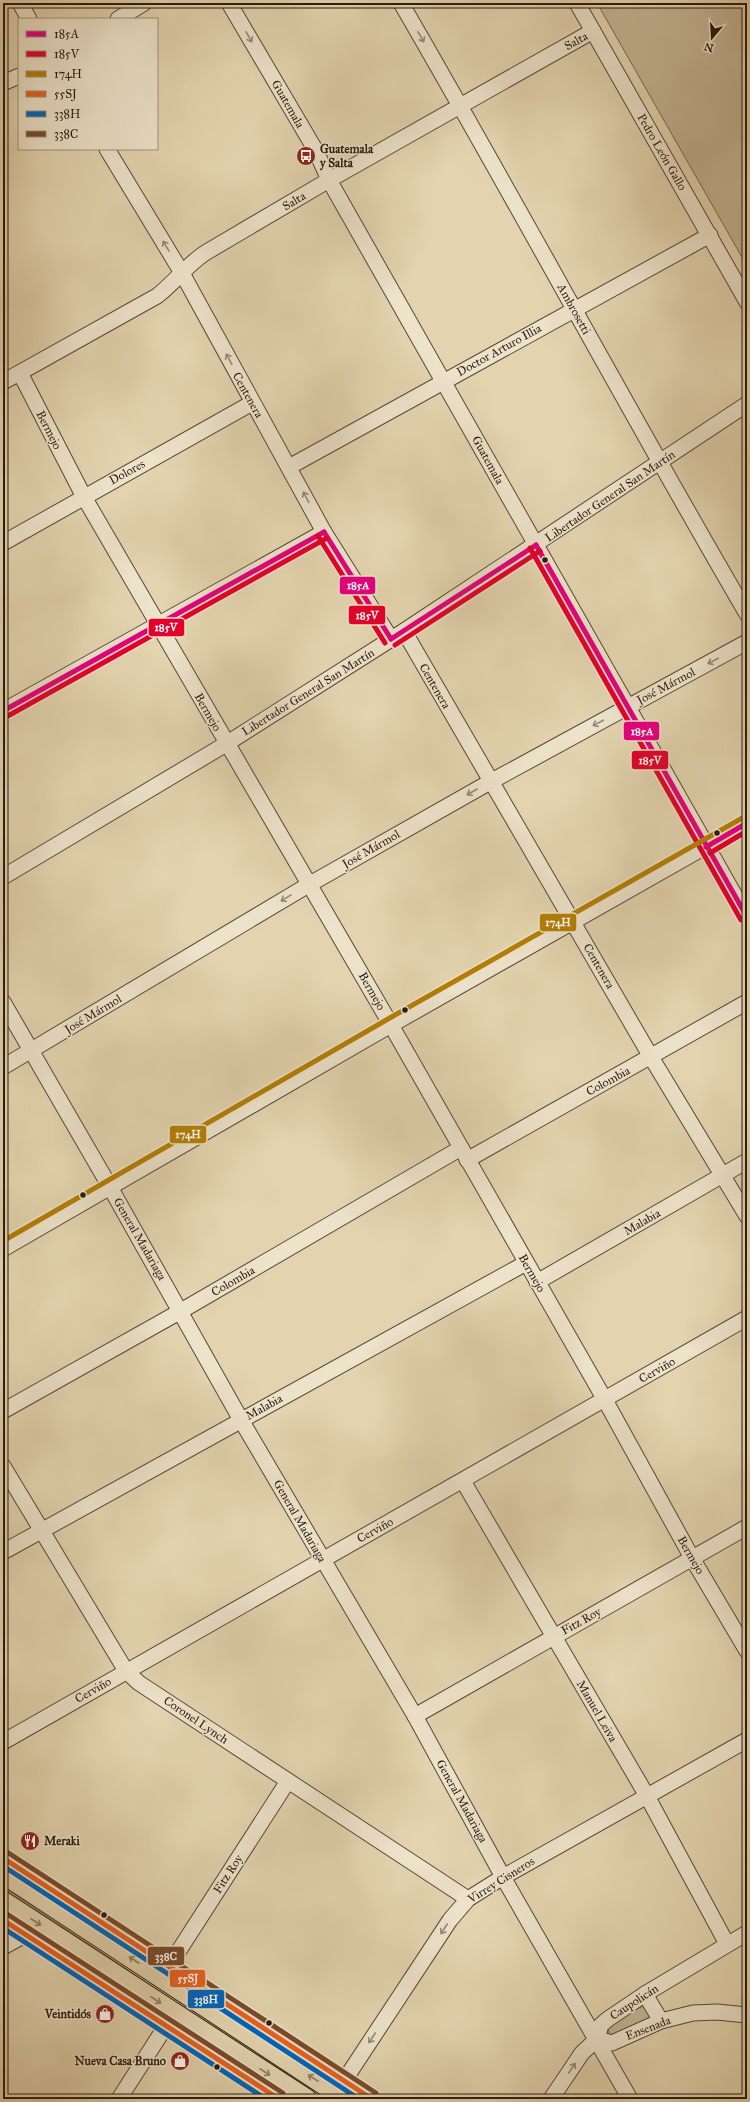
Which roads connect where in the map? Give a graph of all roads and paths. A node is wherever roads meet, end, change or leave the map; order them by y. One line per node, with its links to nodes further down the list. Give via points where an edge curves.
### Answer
1 (20, 3): 6 (street)
2 (144, 3): 7 (street)
3 (229, 3): 13 (street, Guatemala, one-way to 13, via 316,151)
4 (401, 3): 11 (street, Ambrosetti, one-way to 11)
5 (577, 3): 8 (street, Pedro León Gallo)
6 (28, 18)
7 (120, 18)
8 (593, 31): 11 (street, Salta); 14 (street, Pedro León Gallo)
9 (18, 76): 10 (street)
10 (3, 83)
11 (460, 105): 13 (street, Salta); 17 (street, Ambrosetti)
12 (108, 150): 15 (street, Centenera, one-way to 12)
13 (329, 180): 15 (street, Salta, via 205,253); 19 (street, Guatemala)
14 (710, 235): 16 (street, Pedro León Gallo); 17 (street, Doctor Arturo Illia)
15 (182, 273): 18 (street, Salta, via 156,296); 21 (street, Centenera, one-way to 15)
16 (747, 302)
17 (574, 309): 19 (street, Doctor Arturo Illia); 23 (street, Ambrosetti)
18 (20, 373): 20 (street, Salta); 25 (street, Bermejo)
19 (443, 381): 24 (street, Doctor Arturo Illia); 28 (street, Guatemala)
20 (3, 382)
21 (252, 403): 24 (street, Centenera); 25 (street, Dolores)
22 (747, 404): 23 (street, Libertador General San Martín)
23 (659, 463): 28 (street, Libertador General San Martín); 29 (street, Ambrosetti)
24 (289, 467): 26 (street, Centenera, one-way to 24)
25 (84, 497): 27 (street, Dolores); 30 (street, Bermejo)
26 (324, 532): 30 (street); 32 (street, Centenera)
27 (3, 543)
28 (536, 545): 31 (street, Libertador General San Martín); 34 (street, Guatemala)
29 (747, 614)
30 (158, 623): 35 (street); 36 (street, Bermejo)
31 (404, 631): 32 (street, Libertador General San Martín); 37 (street, Centenera)
32 (391, 639): 36 (street, Libertador General San Martín)
33 (747, 642): 34 (street, José Mármol, one-way to 34)
34 (628, 707): 37 (street, José Mármol, one-way to 37); 39 (street, Guatemala)
35 (3, 711)
36 (226, 744): 40 (street, Libertador General San Martín); 41 (street, Bermejo)
37 (490, 782): 41 (street, José Mármol, one-way to 41); 43 (street, Centenera)
38 (747, 823): 39 (street)
39 (706, 847): 42 (street, Guatemala); 43 (street)
40 (3, 877)
41 (310, 884): 46 (street, Bermejo); 47 (street, José Mármol, one-way to 47)
42 (747, 917)
43 (574, 922): 46 (street); 48 (street, Centenera)
44 (3, 1002): 47 (street, General Madariaga)
45 (747, 1002): 48 (street, Colombia)
46 (391, 1025): 50 (street, Bermejo); 53 (street)
47 (31, 1052): 49 (street, José Mármol); 53 (street, General Madariaga)
48 (651, 1057): 50 (street, Colombia); 52 (street, Centenera)
49 (3, 1067)
50 (464, 1154): 56 (street, Bermejo); 58 (street, Colombia)
51 (747, 1161): 52 (street, Malabia)
52 (724, 1175): 54 (street, Centenera); 57 (street, Malabia)
53 (110, 1187): 55 (street); 58 (street, General Madariaga)
54 (747, 1216)
55 (3, 1249)
56 (526, 1263): 57 (street, Bermejo); 62 (street, Malabia)
57 (537, 1282): 60 (street, Bermejo)
58 (181, 1311): 61 (street, Colombia); 62 (street, General Madariaga)
59 (747, 1318): 60 (street, Cerviño)
60 (605, 1400): 64 (street, Cerviño); 68 (street, Bermejo)
61 (3, 1411)
62 (241, 1420): 66 (street, Malabia); 69 (street, General Madariaga)
63 (3, 1466): 66 (street, Coronel Lynch)
64 (463, 1481): 69 (street, Cerviño); 70 (street, Manuel Leiva)
65 (747, 1527): 68 (street, Fitz Roy)
66 (41, 1531): 67 (street, Malabia); 72 (street, Coronel Lynch)
67 (3, 1552)
68 (692, 1558): 70 (street, Fitz Roy); 71 (street, Bermejo)
69 (323, 1560): 72 (street, Cerviño); 73 (street, General Madariaga)
70 (554, 1636): 73 (street, Fitz Roy); 77 (street, Manuel Leiva)
71 (747, 1651)
72 (126, 1671): 75 (street, Cerviño); 76 (street, Coronel Lynch, via 139,1683)
73 (415, 1716): 81 (street, General Madariaga)
74 (747, 1740): 77 (street, Virrey Cisneros)
75 (3, 1742)
76 (288, 1781): 83 (street, Coronel Lynch); 90 (street, Fitz Roy)
77 (647, 1796): 81 (street, Virrey Cisneros); 88 (street, Manuel Leiva)
78 (3, 1858): 82 (street)
79 (3, 1862): 82 (main road)
80 (3, 1874): 90 (main road, one-way to 80)
81 (503, 1877): 83 (street, Virrey Cisneros); 96 (street, General Madariaga)
82 (38, 1881): 90 (street)
83 (468, 1899): 98 (street, Virrey Cisneros, one-way to 98, via 450,1920)
84 (3, 1901): 94 (main road, one-way to 94)
85 (3, 1920): 87 (street)
86 (747, 1933): 88 (street, Caupolicán)
87 (25, 1935): 89 (street); 94 (street)
88 (727, 1944): 92 (street, Caupolicán)
89 (3, 1947)
90 (164, 1972): 91 (main road); 97 (main road)
91 (210, 1993): 97 (main road); 98 (street)
92 (645, 1994): 95 (street); 96 (street, Caupolicán, via 601,2025)
93 (747, 2015): 95 (street, Ensenada, via 693,2013)
94 (170, 2019): 99 (street); 100 (street); 101 (main road, one-way to 101)
95 (661, 2021): 96 (street, Ensenada, via 612,2043)
96 (597, 2039): 103 (street, Caupolicán, one-way to 96, via 582,2053); 104 (street, General Madariaga)
97 (256, 2041): 98 (main road, one-way to 97)
98 (338, 2093): 102 (street)
99 (119, 2099)
100 (279, 2099)
101 (307, 2099)
102 (372, 2099)
103 (551, 2099)
104 (630, 2099)

